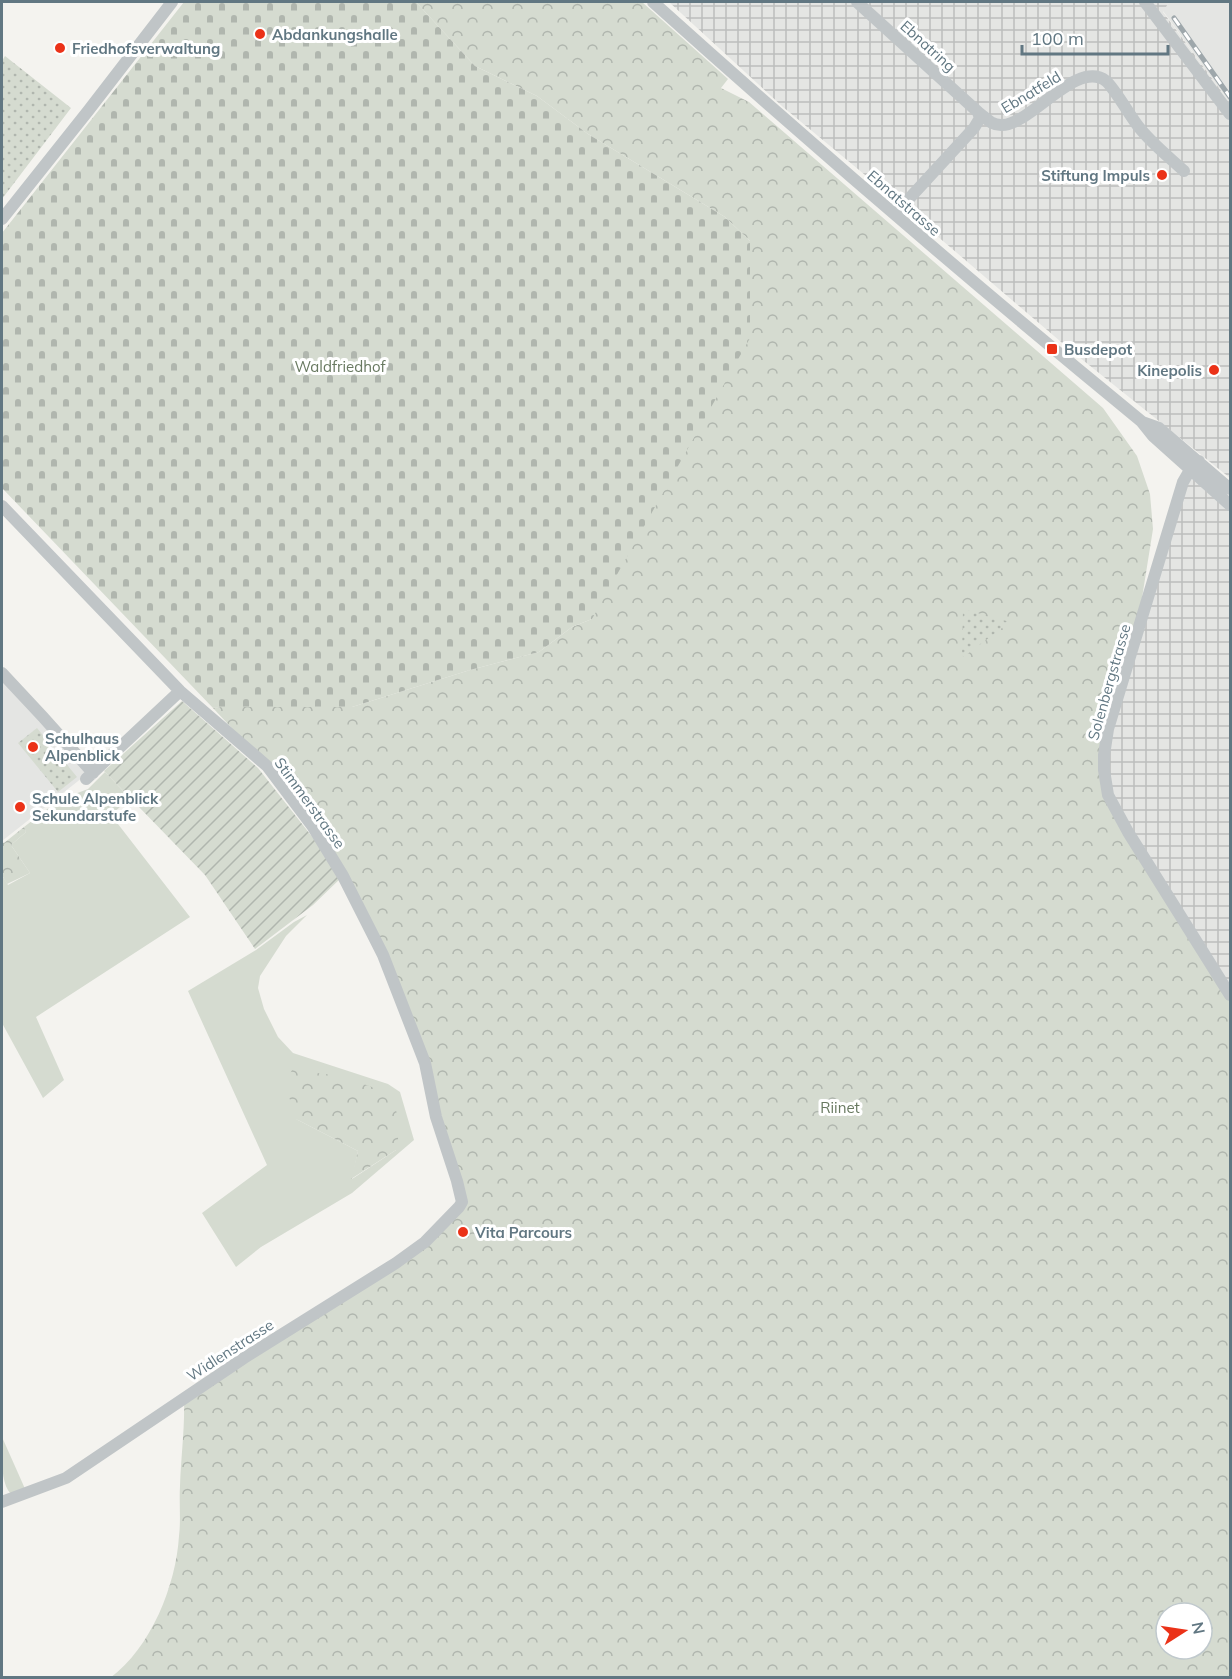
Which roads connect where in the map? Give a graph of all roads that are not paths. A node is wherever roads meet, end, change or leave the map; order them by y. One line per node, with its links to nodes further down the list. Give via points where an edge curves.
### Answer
1 (172, 2): 10 (street)
2 (653, 2): 9 (street, Ebnatstrasse)
3 (857, 2): 5 (street, Ebnatring)
4 (1145, 2): 6 (street)
5 (978, 112): 7 (street, Ebnatring); 9 (street, via 980,118 974,128)
6 (1230, 114)
7 (993, 124): 8 (street, Ebnatfeld, via 1015,122 1053,95 1092,76 1106,81 1140,129)
8 (1184, 171)
9 (895, 214): 11 (street, Ebnatstrasse, via 1141,421 1153,436)
10 (2, 219)
11 (1194, 465): 12 (street, Ebnatstrasse); 13 (street, Ebnatstrasse); 17 (street, Solenbergstrasse, via 1183,482 1113,713 1104,770 1108,795 1128,832)
12 (1230, 489)
13 (1230, 504)
14 (2, 506): 16 (street, Stimmerstrasse)
15 (2, 674): 16 (street, via 43,717 89,776)
16 (180, 691): 18 (street, Stimmerstrasse, via 267,766 313,826 343,876 382,955 425,1063 436,1117)
17 (1230, 995)
18 (462, 1202): 19 (street, Widlenstrasse, via 425,1242 396,1263 244,1358 66,1478)
19 (2, 1502)

